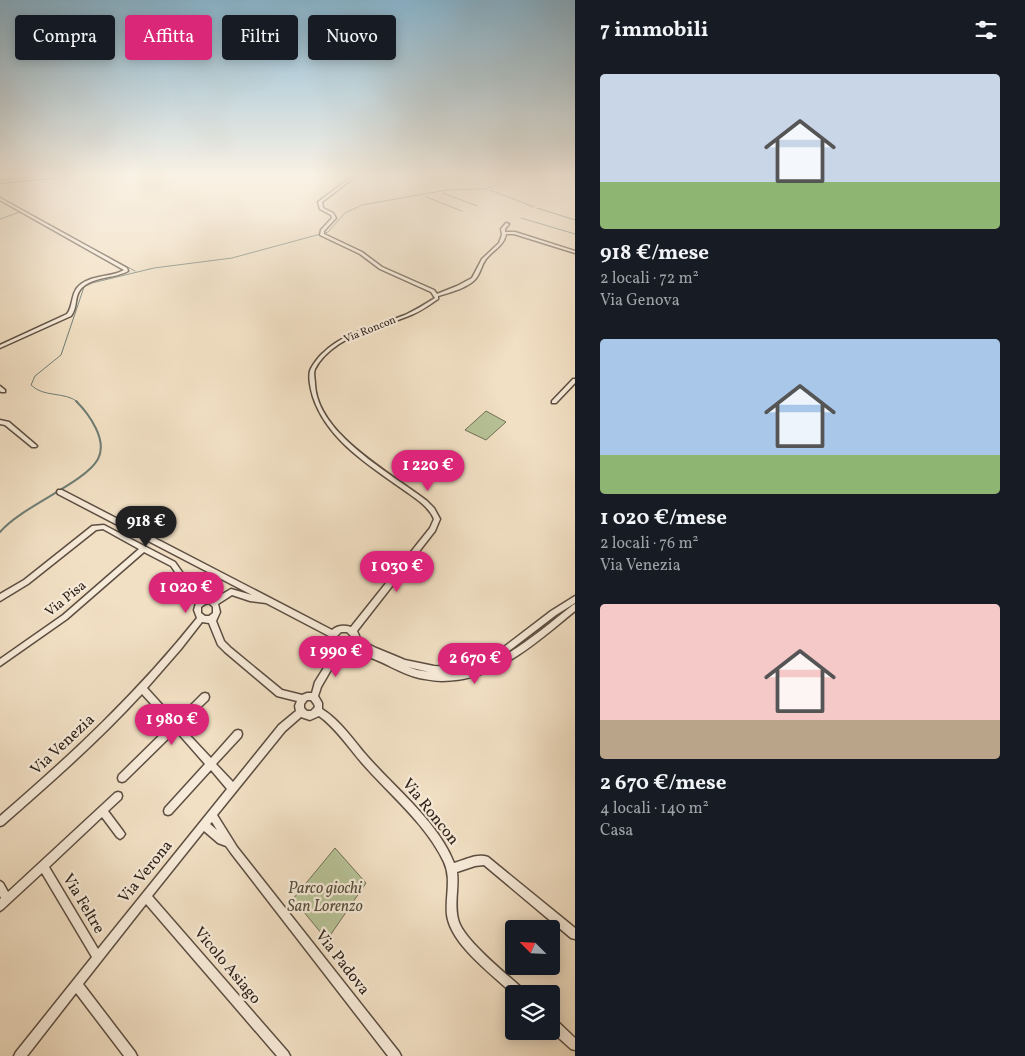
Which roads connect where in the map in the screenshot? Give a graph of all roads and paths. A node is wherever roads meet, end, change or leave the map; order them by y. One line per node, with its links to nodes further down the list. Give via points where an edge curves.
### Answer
1 (49, 225): 7 (street, via 126,271 84,284 77,292 69,315)
2 (328, 225): 6 (street, via 322,233 361,253 381,268)
3 (505, 225): 4 (street)
4 (505, 233): 5 (street); 6 (street, via 497,249 483,260 475,277)
5 (575, 252)
6 (437, 294): 22 (street, Via Roncon, via 433,301 414,313 337,343 312,370 319,409 346,443 428,505 437,519 433,529)
7 (0, 347)
8 (575, 380): 9 (street)
9 (554, 402)
10 (0, 422): 11 (street, via 7,423)
11 (34, 446)
12 (60, 492): 16 (street)
13 (144, 548): 14 (street, via 104,527 94,528 26,582); 17 (street, via 173,564); 27 (street, Via Pisa, via 65,617)
14 (0, 598)
15 (575, 599): 24 (street, via 510,648 487,662 461,670 417,667 366,647)
16 (270, 600): 18 (street, via 231,592); 23 (street)
17 (200, 603): 18 (street); 21 (street, via 196,610)
18 (214, 603): 20 (street)
19 (575, 607): 26 (street, via 515,654 492,668 464,676 428,676 364,652)
20 (215, 615): 21 (street); 31 (street, via 212,621 224,646 280,693)
21 (201, 618): 28 (street, Via Venezia)
22 (352, 632): 23 (street, via 343,629); 24 (street)
23 (333, 634): 25 (street, via 331,643)
24 (357, 640): 26 (street)
25 (338, 651): 26 (street); 30 (street)
26 (352, 651)
27 (0, 663)
28 (142, 688): 34 (street); 43 (street, Via Venezia, via 92,740)
29 (205, 697): 34 (street)
30 (314, 697): 31 (street); 32 (street, via 319,704)
31 (303, 699): 33 (street, via 299,706)
32 (317, 710): 33 (street, via 310,715); 48 (street, Via Roncon, via 411,810 442,849)
33 (301, 712): 38 (street, Via Verona, via 282,728)
34 (176, 725): 36 (street); 37 (street)
35 (238, 734): 36 (street)
36 (210, 764): 38 (street); 41 (street)
37 (122, 778)
38 (233, 789): 42 (street, Via Verona)
39 (118, 796): 40 (street)
40 (102, 810): 45 (street); 47 (street)
41 (168, 810)
42 (212, 814): 44 (street, Via Verona); 46 (street, Via Padova)
43 (0, 822)
44 (204, 825): 46 (street, Via Padova); 50 (street, Via Verona)
45 (120, 834)
46 (228, 842): 61 (street, Via Padova)
47 (42, 866): 51 (street); 53 (street, Via Feltre)
48 (452, 869): 52 (street, via 475,860 485,860); 55 (street, Via Roncon, via 451,918 457,932)
49 (0, 886): 51 (street)
50 (146, 896): 53 (street, Via Verona); 60 (street, Vicolo Asiago)
51 (4, 902)
52 (575, 934)
53 (98, 958): 54 (street, Via Verona)
54 (77, 985): 58 (street, Via Verona); 59 (street)
55 (511, 985)
56 (560, 1031): 57 (street)
57 (575, 1045)
58 (20, 1056)
59 (130, 1056)
60 (284, 1056)
61 (394, 1056)

